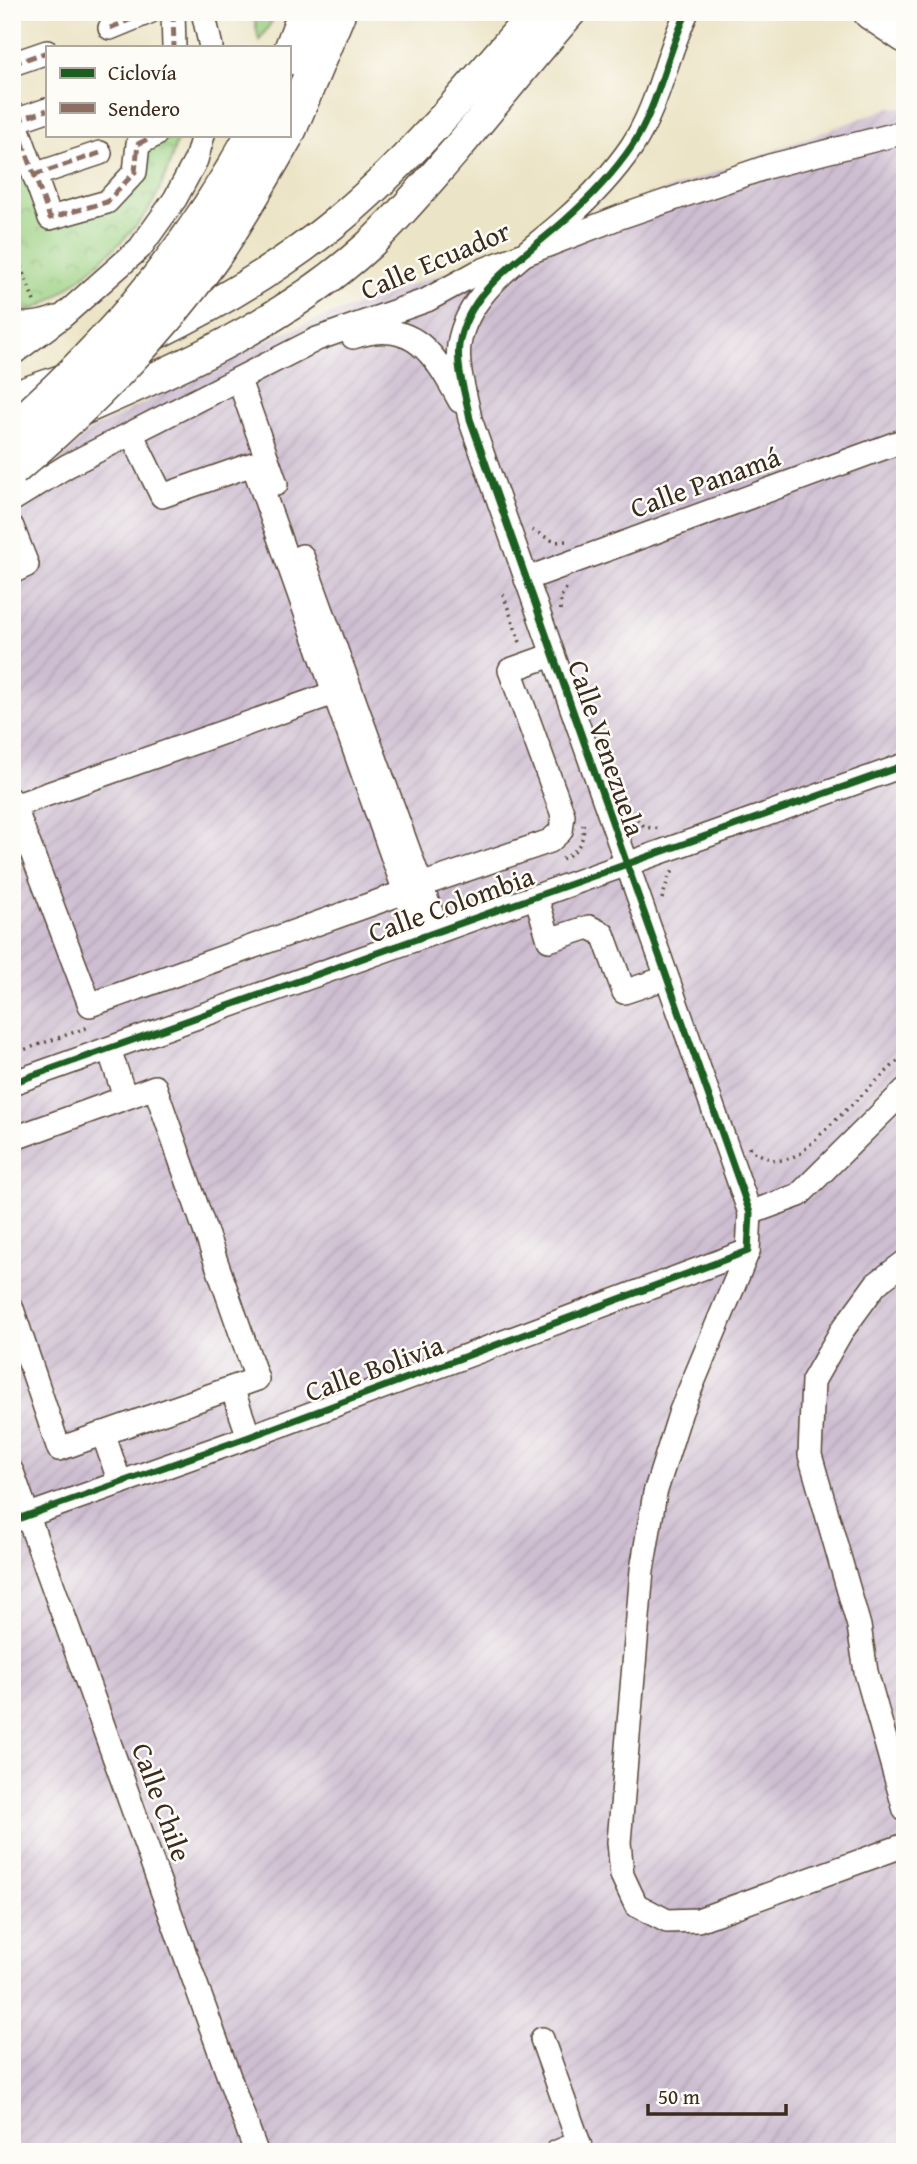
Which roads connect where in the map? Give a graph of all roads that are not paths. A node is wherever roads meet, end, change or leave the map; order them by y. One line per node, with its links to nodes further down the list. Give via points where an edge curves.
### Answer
1 (149, 12): 10 (street)
2 (173, 12): 12 (street)
3 (204, 12): 13 (street)
4 (306, 12): 15 (highway)
5 (338, 12): 19 (highway)
6 (535, 12): 32 (main road, via 414,149 338,221 278,266 199,313 75,375)
7 (571, 12): 36 (main road, via 396,218 317,287 195,359)
8 (687, 12): 27 (street, via 646,121 632,145 590,198)
9 (871, 12): 11 (highway)
10 (110, 28)
11 (905, 35)
12 (174, 46)
13 (211, 46)
14 (46, 52): 16 (street)
15 (290, 54)
16 (12, 65)
17 (46, 110): 18 (street)
18 (14, 117): 26 (street)
19 (290, 127)
20 (905, 132): 27 (street, Calle Ecuador, via 770,166)
21 (153, 136): 26 (street, via 138,144 135,172 107,202 50,218)
22 (203, 136): 28 (street, via 196,160 175,199 140,248)
23 (252, 136): 34 (highway, bridge, via 183,249 153,287 89,358)
24 (285, 136): 38 (highway, bridge, via 236,221 169,313 94,394)
25 (100, 153): 26 (street)
26 (34, 175)
27 (522, 256): 31 (street, Calle Ecuador, via 478,272 427,300 317,340); 33 (street, via 490,287 463,327 459,348)
28 (52, 320): 29 (street); 30 (street)
29 (12, 323)
30 (15, 352)
31 (243, 378): 33 (street, via 368,333 397,333 422,344 437,360); 35 (street, Calle Ecuador); 48 (street)
32 (12, 397)
33 (470, 419): 42 (street, Calle Venezuela)
34 (12, 431)
35 (132, 435): 39 (street, Calle Ecuador, via 67,466); 44 (street, via 162,496 253,464)
36 (12, 440)
37 (905, 440): 42 (street, Calle Panamá)
38 (12, 469)
39 (12, 500)
40 (12, 527): 41 (street, via 27,565)
41 (12, 572)
42 (526, 579): 43 (street, Calle Venezuela)
43 (552, 655): 47 (street, Calle Venezuela); 48 (street, via 510,670 563,815 561,831 550,841)
44 (334, 693): 46 (street); 48 (street)
45 (905, 765): 47 (street, Calle Colombia)
46 (13, 803): 48 (street, via 90,1005)
47 (626, 865): 49 (street, Calle Colombia); 51 (street, Calle Venezuela)
48 (413, 889): 50 (street)
49 (536, 896): 50 (street, Calle Colombia); 51 (street, via 548,940 589,927 603,934 624,992)
50 (430, 934): 52 (street, Calle Colombia)
51 (666, 978): 57 (street, Calle Venezuela)
52 (109, 1049): 53 (street, Calle Colombia); 55 (street)
53 (12, 1083)
54 (905, 1090): 57 (street, via 799,1195)
55 (125, 1097): 56 (street); 61 (street, via 155,1087 257,1379)
56 (12, 1139)
57 (750, 1213): 58 (street, Calle Venezuela)
58 (748, 1251): 63 (street, Calle Bolivia); 68 (street, Calle Venezuela, via 681,1411 655,1493 641,1584 620,1842 622,1875 636,1905 667,1921 698,1920)
59 (905, 1262): 67 (street, via 876,1284 813,1381 810,1455)
60 (12, 1309): 62 (street, via 60,1449)
61 (232, 1388): 62 (street); 63 (street)
62 (103, 1433): 65 (street)
63 (249, 1437): 65 (street, Calle Bolivia)
64 (12, 1472): 66 (street, Calle Chile)
65 (120, 1483): 66 (street, Calle Bolivia)
66 (20, 1518): 71 (street, Calle Chile)
67 (905, 1810)
68 (905, 1845)
69 (542, 2039): 70 (street)
70 (581, 2148): 72 (street)
71 (256, 2152)
72 (557, 2152)

